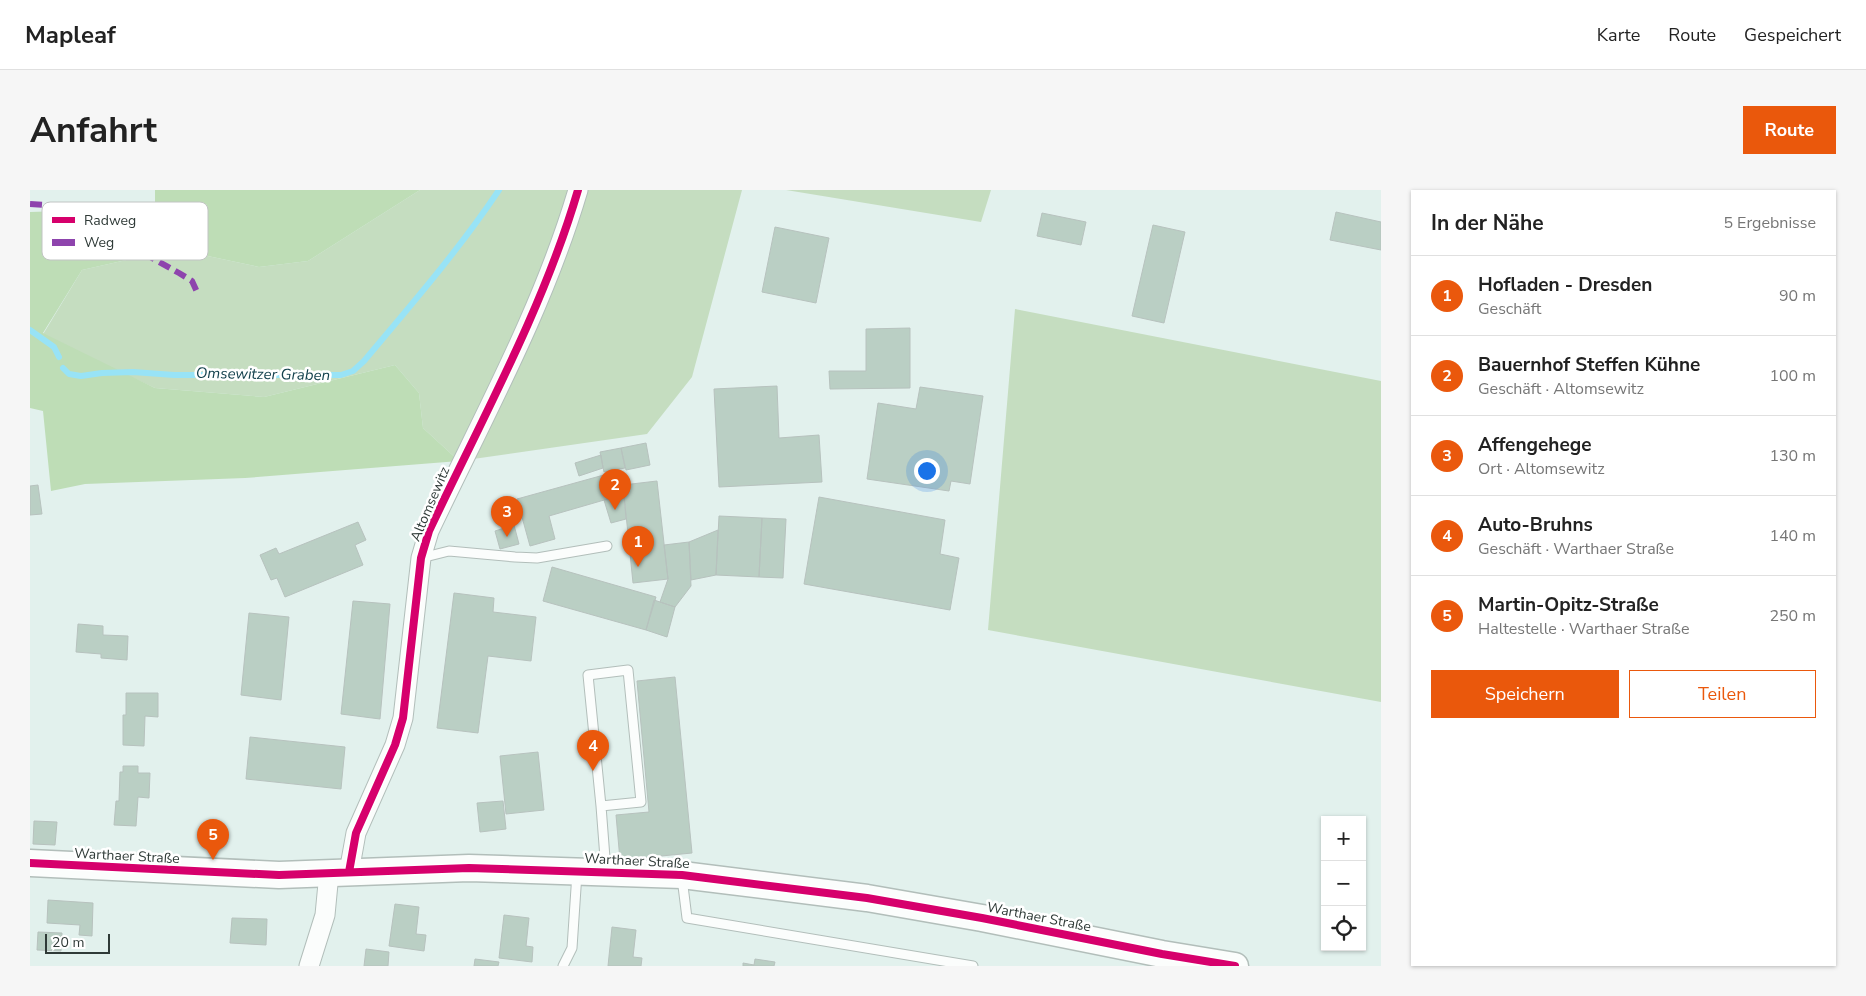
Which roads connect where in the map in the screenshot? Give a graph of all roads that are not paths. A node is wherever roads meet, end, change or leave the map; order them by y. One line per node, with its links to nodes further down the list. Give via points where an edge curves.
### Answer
1 (578, 190): 3 (street, Altomsewitz, via 556,259 536,307 429,531)
2 (607, 546): 3 (lane, via 537,558 449,551)
3 (421, 558): 7 (street, Altomsewitz, via 403,718 395,745)
4 (601, 806): 4 (lane, via 641,802 628,670 588,675); 8 (lane)
5 (30, 863): 7 (street, Warthaer Straße, via 279,875)
6 (577, 870): 7 (street, Warthaer Straße, via 469,868); 8 (street, Warthaer Straße); 11 (lane, via 572,948)
7 (339, 872): 10 (street, Altomsewitz)
8 (606, 872): 9 (street, Warthaer Straße)
9 (682, 875): 12 (lane, Warthaer Straße, via 687,918); 13 (street, Warthaer Straße, via 867,898)
10 (309, 966)
11 (563, 966)
12 (973, 966)
13 (1235, 966)

